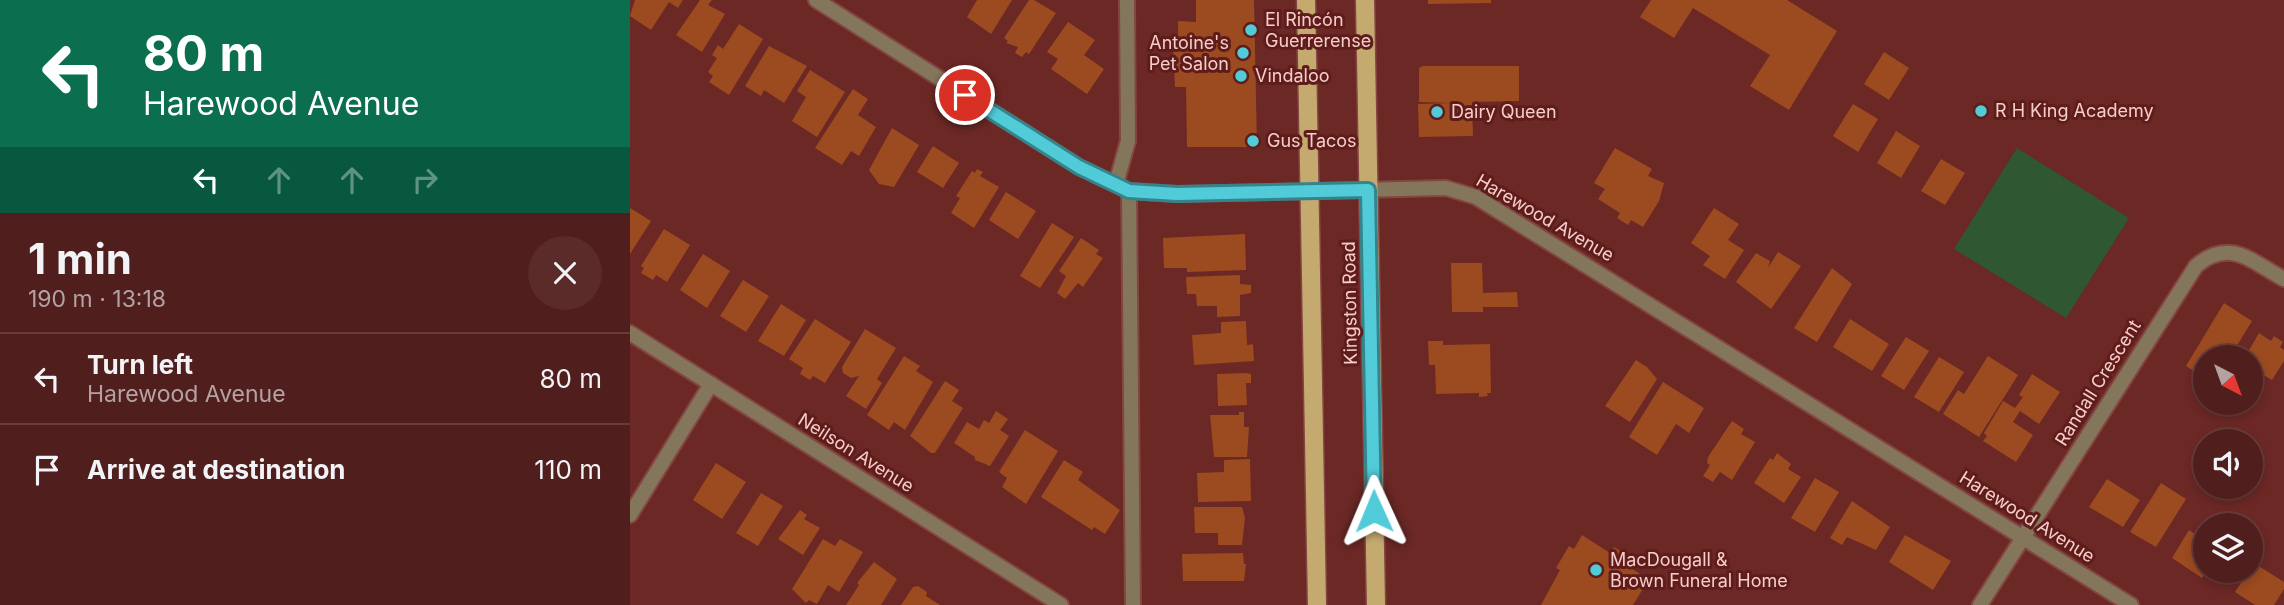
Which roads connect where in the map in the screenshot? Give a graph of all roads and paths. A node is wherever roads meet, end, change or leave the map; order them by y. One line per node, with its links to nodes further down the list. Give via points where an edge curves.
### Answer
1 (816, 0): 5 (street, Harewood Avenue, via 1079,167)
2 (1127, 0): 5 (street, via 1128,141)
3 (1306, 0): 6 (main road)
4 (1365, 0): 7 (main road, Kingston Road)
5 (1123, 188): 6 (street, Harewood Avenue, via 1177,194); 14 (street)
6 (1309, 190): 7 (street, Harewood Avenue); 15 (main road)
7 (1368, 190): 12 (street, Harewood Avenue, via 1446,188 1476,197); 16 (main road, Kingston Road)
8 (2284, 279): 12 (street, Randall Crescent, via 2252,260 2222,250 2196,266)
9 (630, 334): 10 (street, Neilson Avenue)
10 (711, 384): 11 (street); 13 (street, Neilson Avenue)
11 (630, 515)
12 (2024, 538): 17 (street, Randall Crescent); 18 (street, Harewood Avenue)
13 (1061, 605)
14 (1133, 605)
15 (1317, 605)
16 (1376, 605)
17 (1980, 605)
18 (2131, 605)

